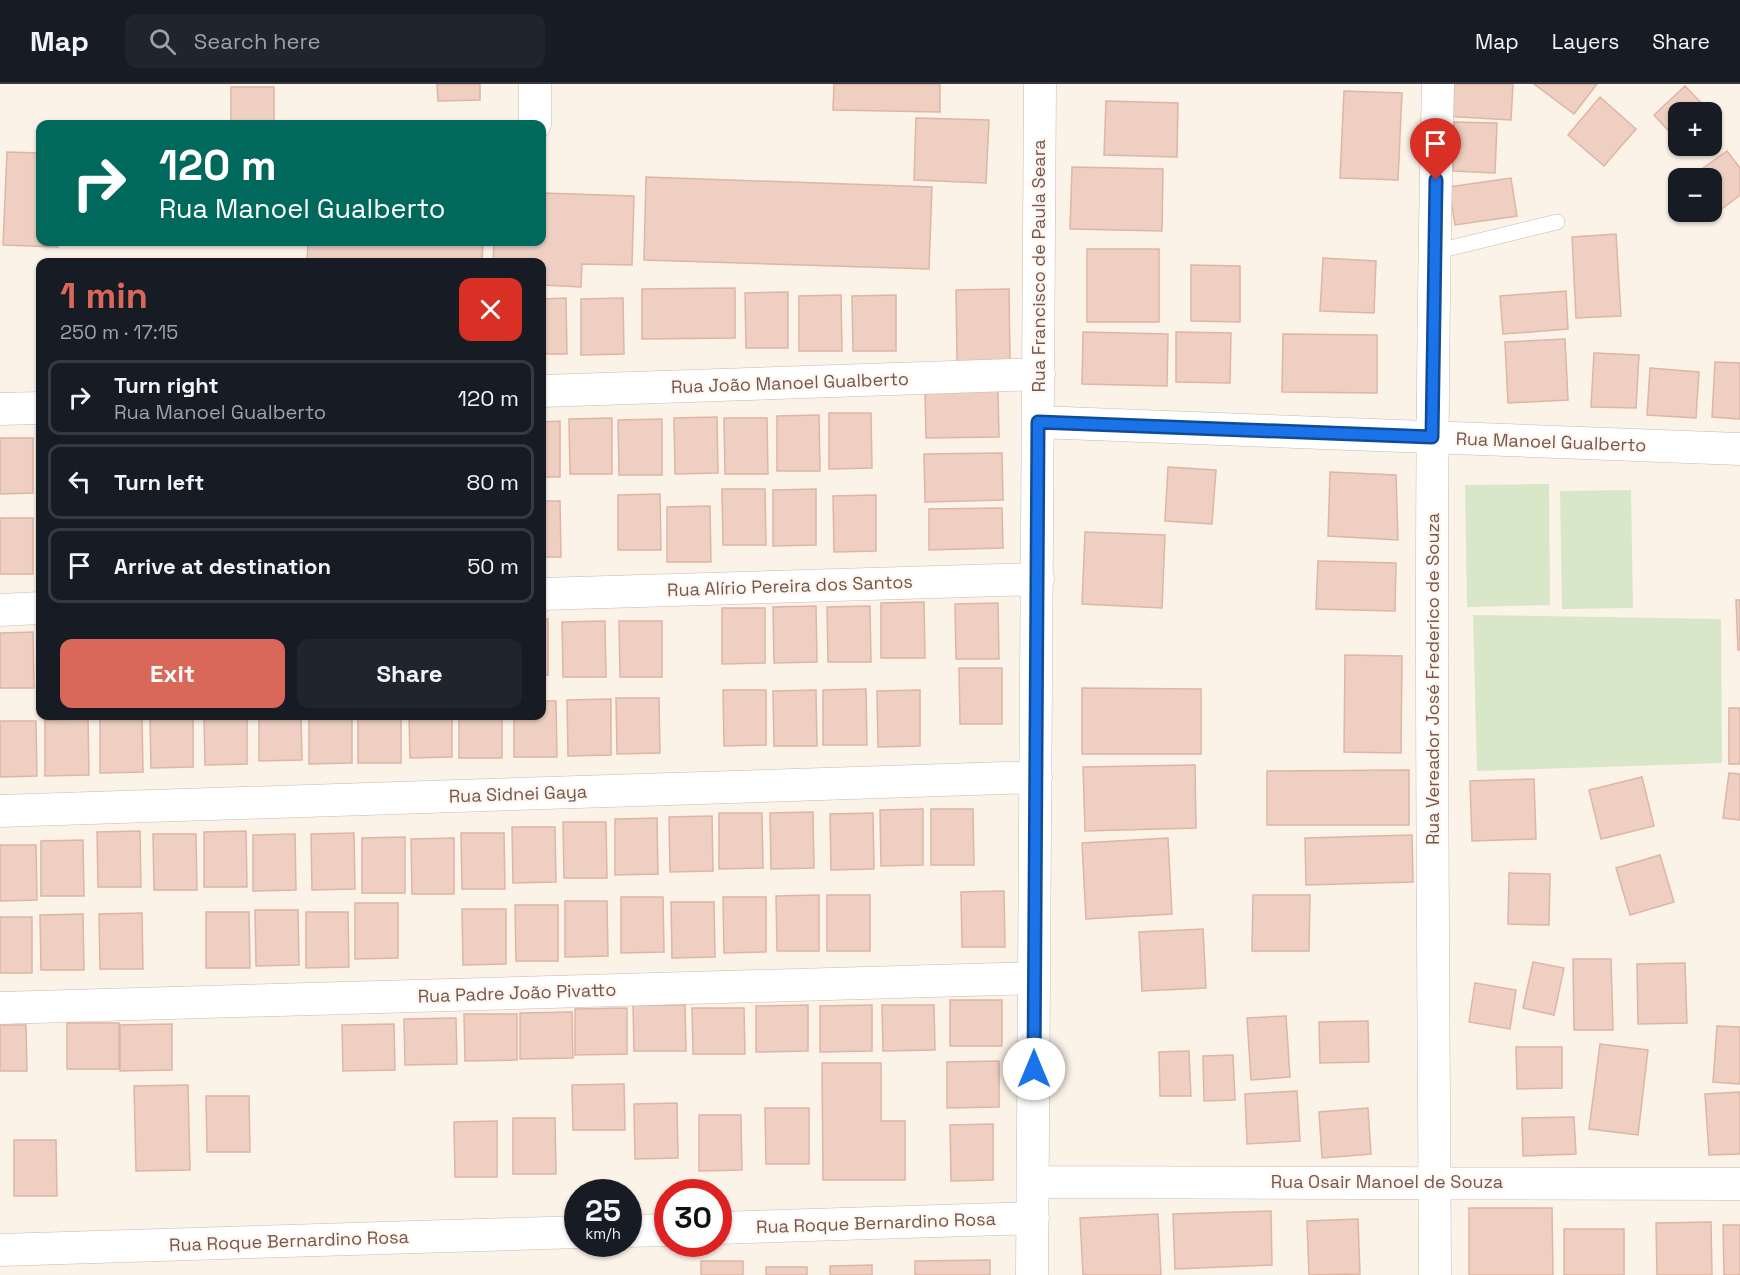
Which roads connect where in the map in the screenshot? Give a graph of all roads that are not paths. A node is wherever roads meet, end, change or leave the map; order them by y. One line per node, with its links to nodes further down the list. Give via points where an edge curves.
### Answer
1 (535, 84): 4 (street)
2 (1040, 84): 7 (street, Rua Francisco de Paula Seara)
3 (1438, 84): 6 (street, Rua Vereador José Frederico de Souza)
4 (535, 120)
5 (1557, 222): 6 (lane)
6 (1434, 252): 12 (street, Rua Vereador José Frederico de Souza)
7 (1039, 374): 8 (street, Rua João Manoel Gualberto); 11 (street, Rua Francisco de Paula Seara)
8 (546, 391)
9 (36, 408): 10 (street)
10 (0, 410)
11 (1038, 422): 12 (street, Rua Manoel Gualberto); 14 (street, Rua Francisco de Paula Seara)
12 (1432, 437): 13 (street, Rua Manoel Gualberto); 23 (street, Rua Vereador José Frederico de Souza)
13 (1740, 449)
14 (1038, 579): 15 (street, Rua Alírio Pereira dos Santos); 18 (street, Rua Francisco de Paula Seara)
15 (546, 594)
16 (36, 608): 17 (street)
17 (0, 610)
18 (1036, 777): 19 (street, Rua Sidnei Gaya); 20 (street, Rua Francisco de Paula Seara)
19 (0, 811)
20 (1034, 978): 21 (street, Rua Padre João Pivatto); 22 (street, Rua Francisco de Paula Seara)
21 (0, 1008)
22 (1033, 1182): 23 (street, Rua Osair Manoel de Souza); 25 (street, Rua Francisco de Paula Seara)
23 (1435, 1182): 24 (street, Rua Osair Manoel de Souza); 30 (street, Rua Vereador José Frederico de Souza)
24 (1740, 1184)
25 (1033, 1218): 26 (street, Rua Roque Bernardino Rosa); 29 (street, Rua Francisco de Paula Seara)
26 (732, 1228)
27 (564, 1232): 28 (street, Rua Roque Bernardino Rosa)
28 (0, 1250)
29 (1032, 1275)
30 (1436, 1275)

